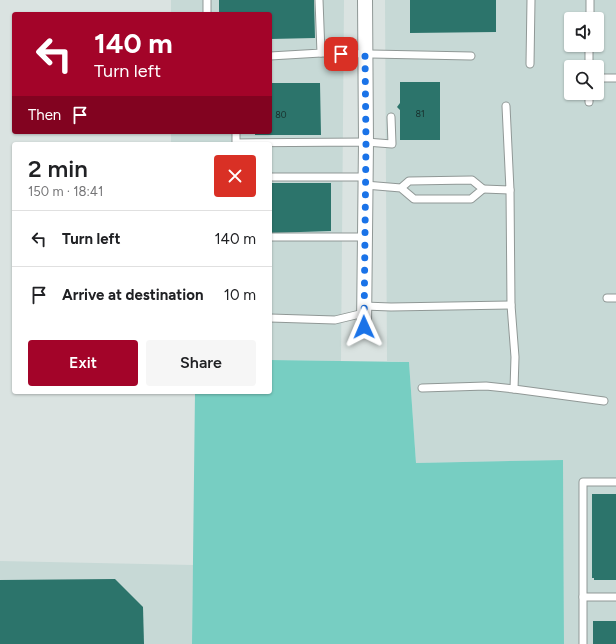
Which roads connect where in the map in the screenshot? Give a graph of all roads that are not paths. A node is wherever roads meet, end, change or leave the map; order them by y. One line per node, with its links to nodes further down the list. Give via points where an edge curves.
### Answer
1 (207, 0): 6 (lane)
2 (319, 0): 8 (lane)
3 (365, 0): 9 (street)
4 (531, 0): 12 (lane)
5 (590, 0): 7 (lane)
6 (207, 12)
7 (590, 12)
8 (321, 53): 9 (lane); 10 (lane)
9 (365, 55): 11 (lane); 17 (street)
10 (272, 56)
11 (471, 56)
12 (530, 64)
13 (604, 78): 14 (lane)
14 (616, 78)
15 (506, 106): 23 (lane)
16 (392, 117): 17 (lane, via 392,144)
17 (366, 142): 18 (lane); 20 (street)
18 (272, 143)
19 (272, 177): 20 (lane)
20 (365, 181): 21 (lane); 25 (street)
21 (401, 188): 22 (lane, via 409,181 472,180); 22 (lane, via 414,199 471,199)
22 (483, 189): 23 (lane)
23 (510, 190): 28 (lane)
24 (272, 237): 25 (lane)
25 (365, 237): 29 (street)
26 (607, 298): 27 (lane)
27 (616, 298)
28 (511, 305): 29 (lane, via 392,307); 32 (lane, via 515,357)
29 (364, 316): 30 (lane, via 335,320)
30 (272, 318)
31 (422, 388): 32 (lane, via 486,386)
32 (514, 389): 33 (lane)
33 (604, 401)
34 (616, 482): 35 (lane, via 583,482)
35 (583, 597): 36 (lane); 37 (lane)
36 (616, 597)
37 (583, 644)

